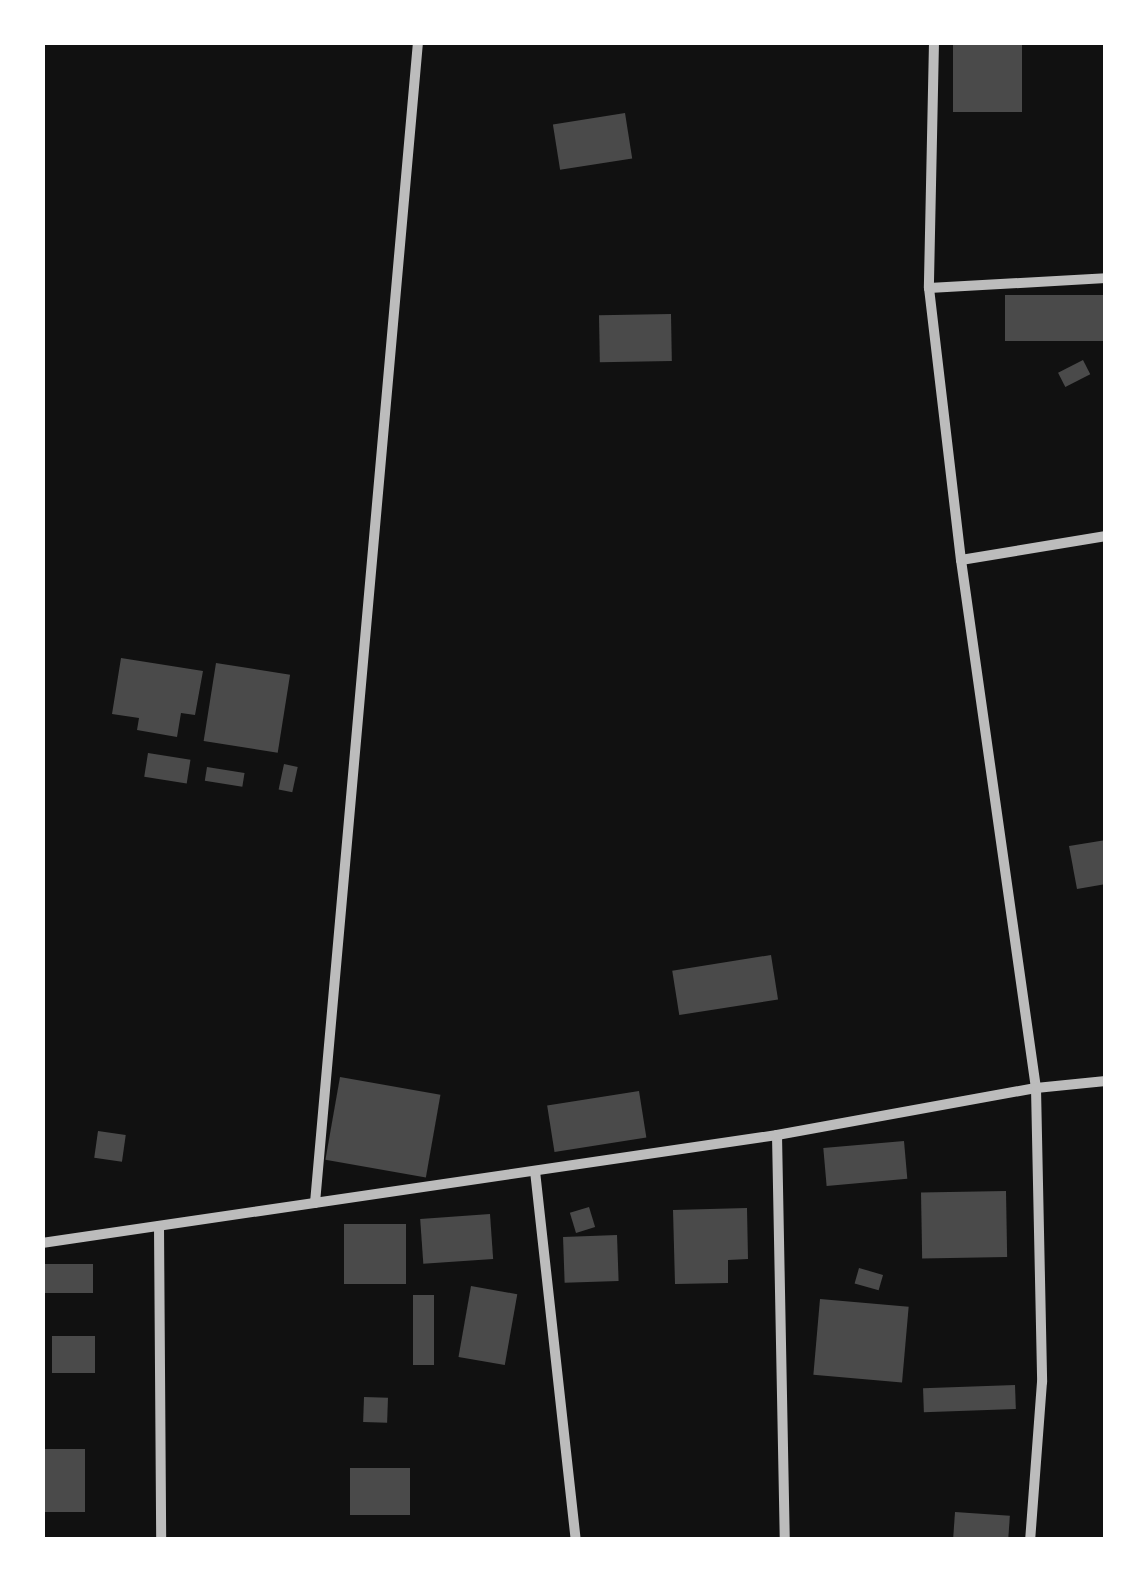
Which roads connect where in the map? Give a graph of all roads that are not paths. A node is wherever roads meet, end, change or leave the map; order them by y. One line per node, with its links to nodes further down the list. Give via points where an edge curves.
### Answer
1 (418, 42): 11 (street)
2 (934, 42): 4 (street)
3 (1106, 278): 4 (street)
4 (928, 288): 6 (street)
5 (1106, 536): 6 (street)
6 (961, 560): 8 (street)
7 (1106, 1081): 8 (street)
8 (1036, 1088): 9 (street); 17 (street, via 1042,1382)
9 (777, 1135): 10 (street); 16 (street)
10 (534, 1171): 11 (street); 15 (street)
11 (315, 1202): 12 (street)
12 (159, 1226): 13 (street); 14 (street)
13 (42, 1243)
14 (161, 1540)
15 (576, 1540)
16 (784, 1540)
17 (1030, 1540)

